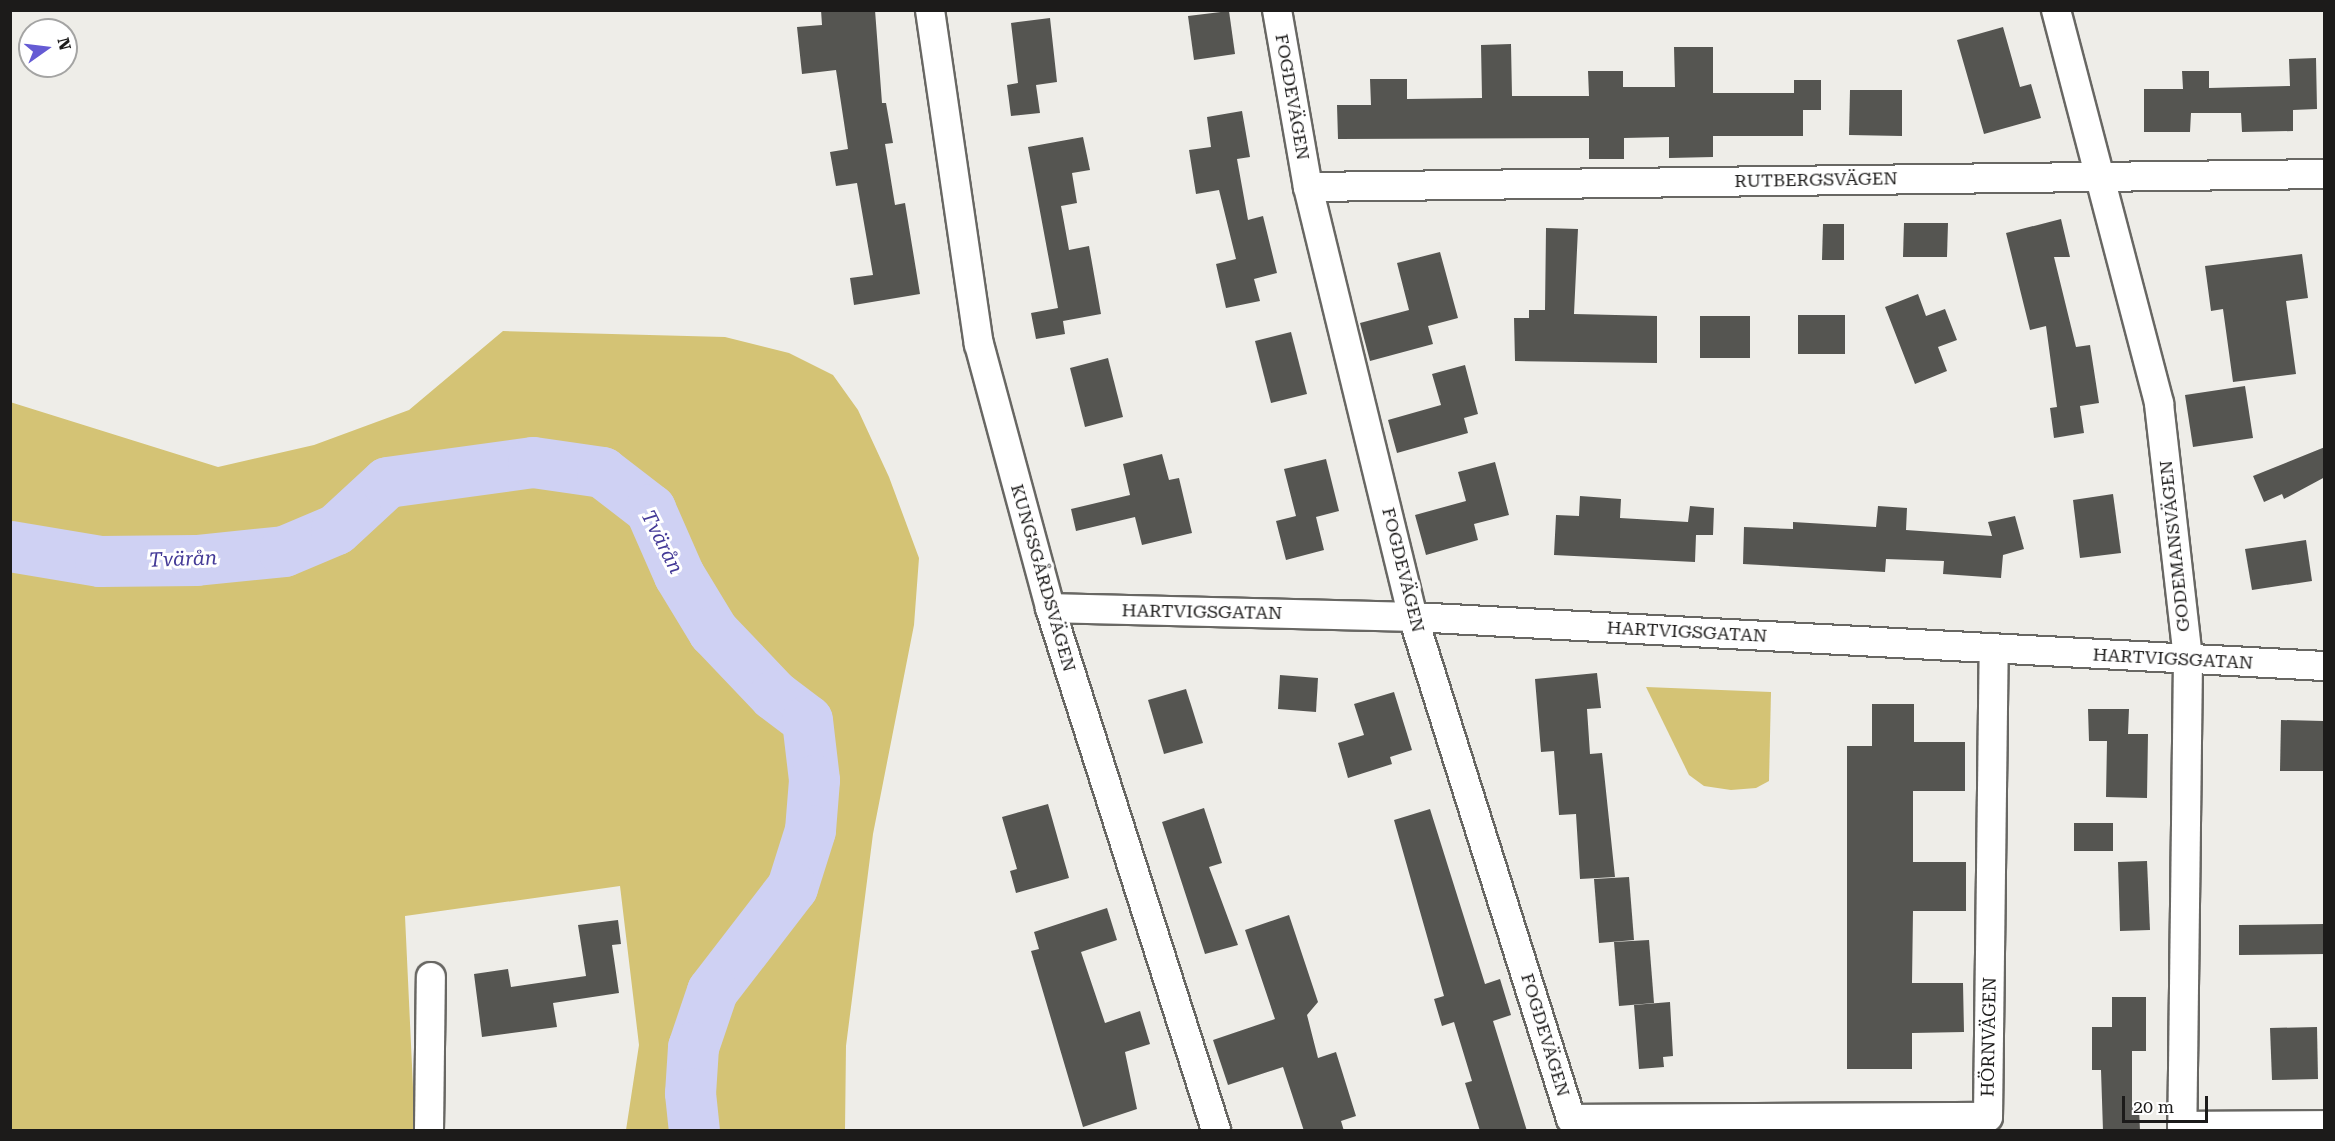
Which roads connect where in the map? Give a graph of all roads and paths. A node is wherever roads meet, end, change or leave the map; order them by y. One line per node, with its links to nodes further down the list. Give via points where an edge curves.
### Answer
1 (930, 10): 7 (street, KUNGSGÅRDSVÄGEN, via 979,344)
2 (1277, 10): 6 (street, FOGDEVÄGEN)
3 (2056, 10): 5 (street, GODEMANSVÄGEN)
4 (2325, 174): 5 (street, RUTBERGSVÄGEN)
5 (2101, 177): 6 (street, RUTBERGSVÄGEN); 10 (street, GODEMANSVÄGEN, via 2159,404)
6 (1308, 187): 8 (street, FOGDEVÄGEN)
7 (1050, 608): 8 (street, HARTVIGSGATAN); 17 (street, KUNGSGÅRDSVÄGEN, via 1187,1052)
8 (1413, 617): 9 (street, HARTVIGSGATAN); 13 (street, FOGDEVÄGEN)
9 (1994, 648): 10 (street, HARTVIGSGATAN); 13 (street, HÖRNVÄGEN, via 1988,1117)
10 (2188, 660): 11 (street, HARTVIGSGATAN); 15 (street, GODEMANSVÄGEN)
11 (2325, 666)
12 (431, 977): 16 (street)
13 (1571, 1119)
14 (2325, 1125): 15 (street)
15 (2182, 1128)
16 (429, 1131)
17 (1216, 1131)

